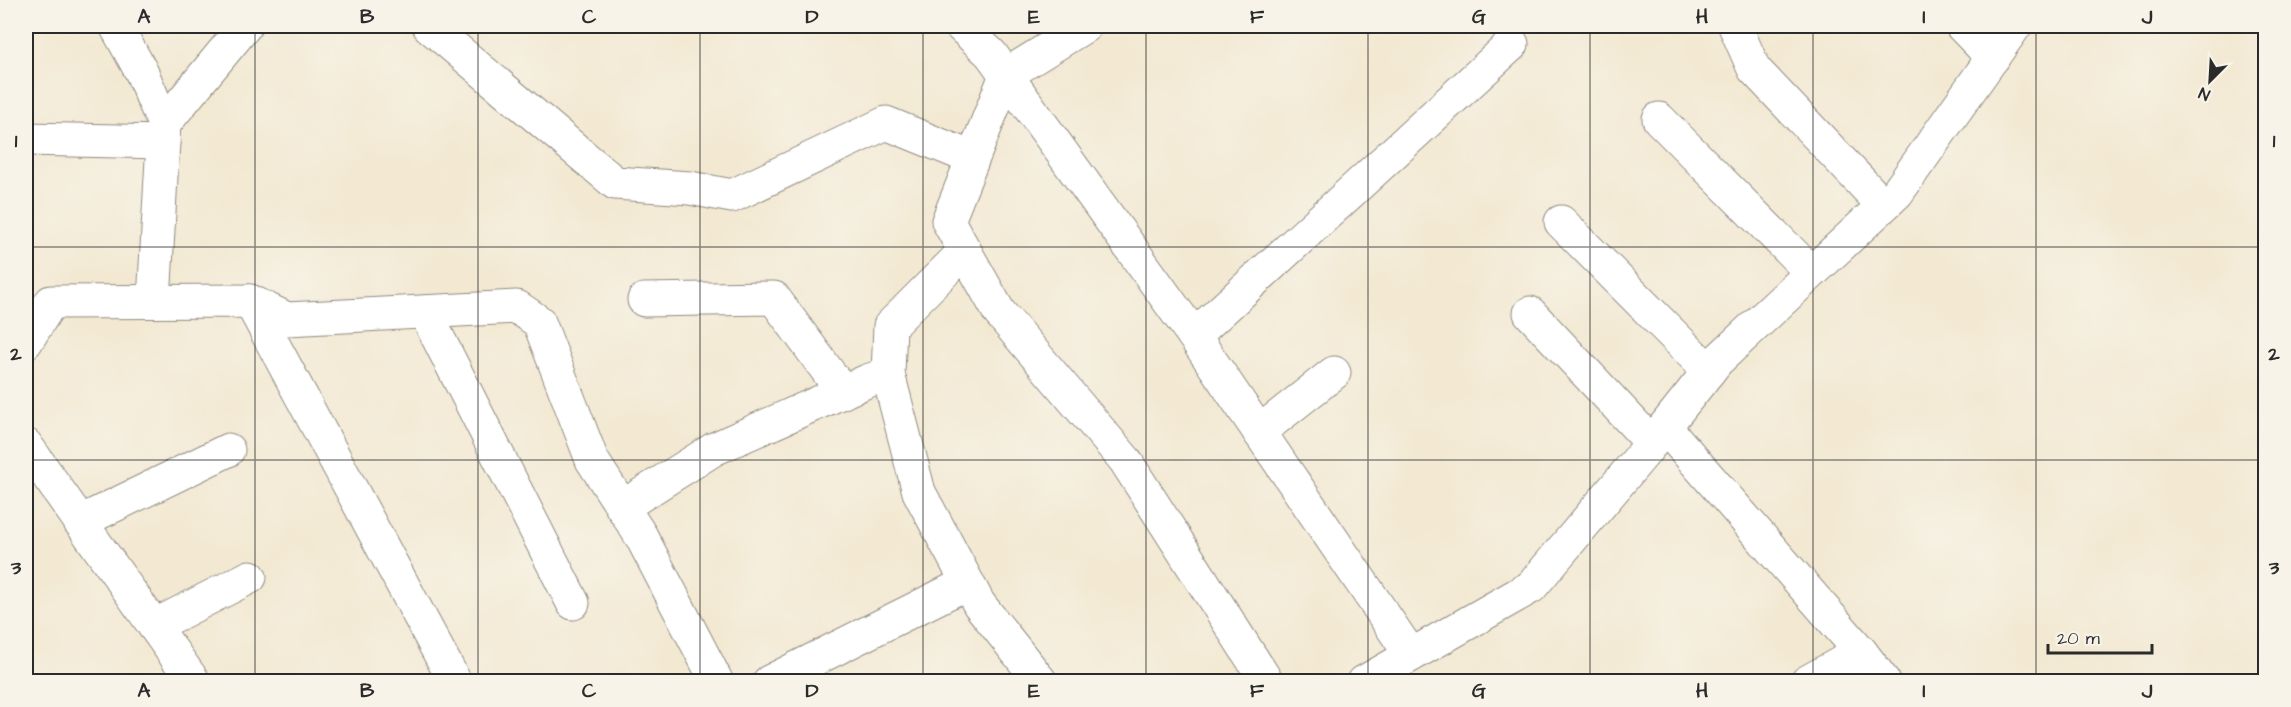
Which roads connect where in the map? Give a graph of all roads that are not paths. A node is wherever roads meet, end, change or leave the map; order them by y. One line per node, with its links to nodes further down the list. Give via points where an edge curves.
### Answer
1 (116, 26): 13 (street, via 141,71)
2 (245, 26): 13 (street)
3 (429, 26): 15 (street, via 615,183 690,188 732,196 886,123)
4 (961, 26): 11 (street, via 991,54)
5 (1085, 26): 11 (street)
6 (1735, 26): 16 (street, via 1754,69)
7 (1962, 26): 10 (street)
8 (2015, 26): 10 (street)
9 (1512, 44): 25 (street)
10 (1992, 58): 16 (street)
11 (1006, 75): 15 (street); 25 (street)
12 (1659, 119): 19 (street)
13 (164, 133): 14 (street); 21 (street)
14 (26, 139)
15 (972, 158): 18 (street, via 948,221)
16 (1884, 205): 19 (street)
17 (1561, 222): 27 (street)
18 (965, 251): 29 (street, via 890,326); 48 (street, via 999,312 1125,460)
19 (1811, 272): 27 (street)
20 (644, 300): 30 (street, via 774,298)
21 (154, 301): 22 (street); 26 (street, via 51,302)
22 (250, 301): 23 (street, via 287,319); 44 (street)
23 (425, 312): 35 (street, via 517,307 539,322 592,460); 39 (street)
24 (1530, 313): 32 (street)
25 (1194, 336): 31 (street)
26 (26, 342)
27 (1709, 371): 32 (street)
28 (1334, 373): 31 (street)
29 (888, 374): 30 (street); 38 (street, via 919,492)
30 (843, 392): 35 (street, via 714,449)
31 (1259, 432): 42 (street)
32 (1658, 435): 41 (street); 42 (street, via 1531,587)
33 (26, 445): 36 (street)
34 (228, 450): 36 (street)
35 (622, 507): 45 (street)
36 (80, 522): 40 (street)
37 (250, 578): 40 (street)
38 (967, 583): 46 (street); 47 (street, via 979,604)
39 (573, 603)
40 (154, 626): 43 (street)
41 (1861, 652): 50 (street); 51 (street)
42 (1411, 655): 49 (street)
43 (194, 681)
44 (455, 681)
45 (717, 681)
46 (769, 681)
47 (1041, 681)
48 (1267, 681)
49 (1364, 681)
50 (1807, 681)
51 (1884, 681)

